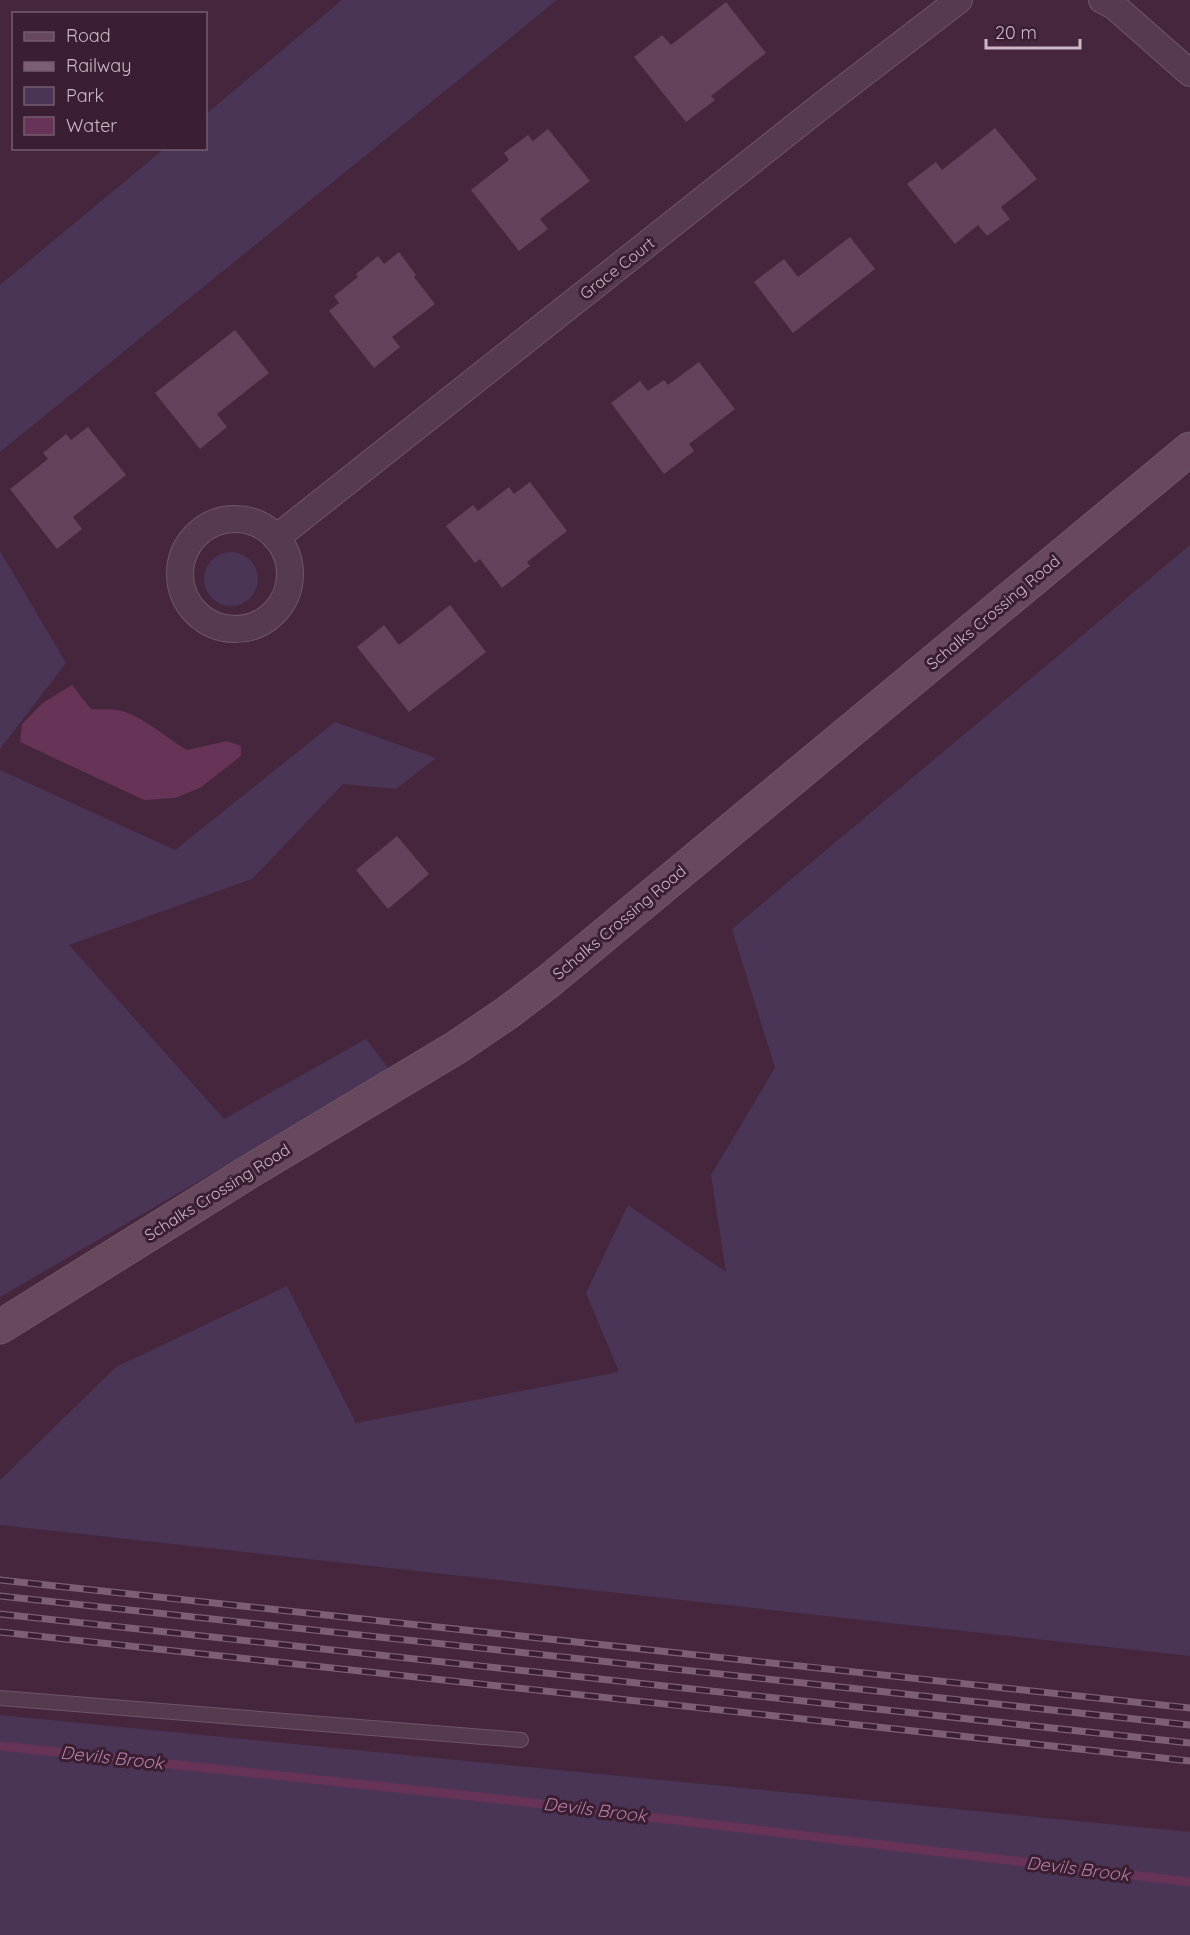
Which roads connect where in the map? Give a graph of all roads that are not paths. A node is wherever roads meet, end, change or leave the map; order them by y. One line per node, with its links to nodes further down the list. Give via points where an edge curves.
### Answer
1 (959, 0): 5 (street, Grace Court)
2 (1102, 0): 3 (street, via 1114,6)
3 (1190, 73)
4 (1190, 449): 6 (street, Schalks Crossing Road, via 507,1013)
5 (276, 538): 5 (street, via 262,526 245,520 209,525 195,536 184,551 181,587 200,617 216,626 251,627 280,606 288,589 290,571 286,553)
6 (0, 1328)
7 (0, 1698): 8 (lane)
8 (521, 1740)

